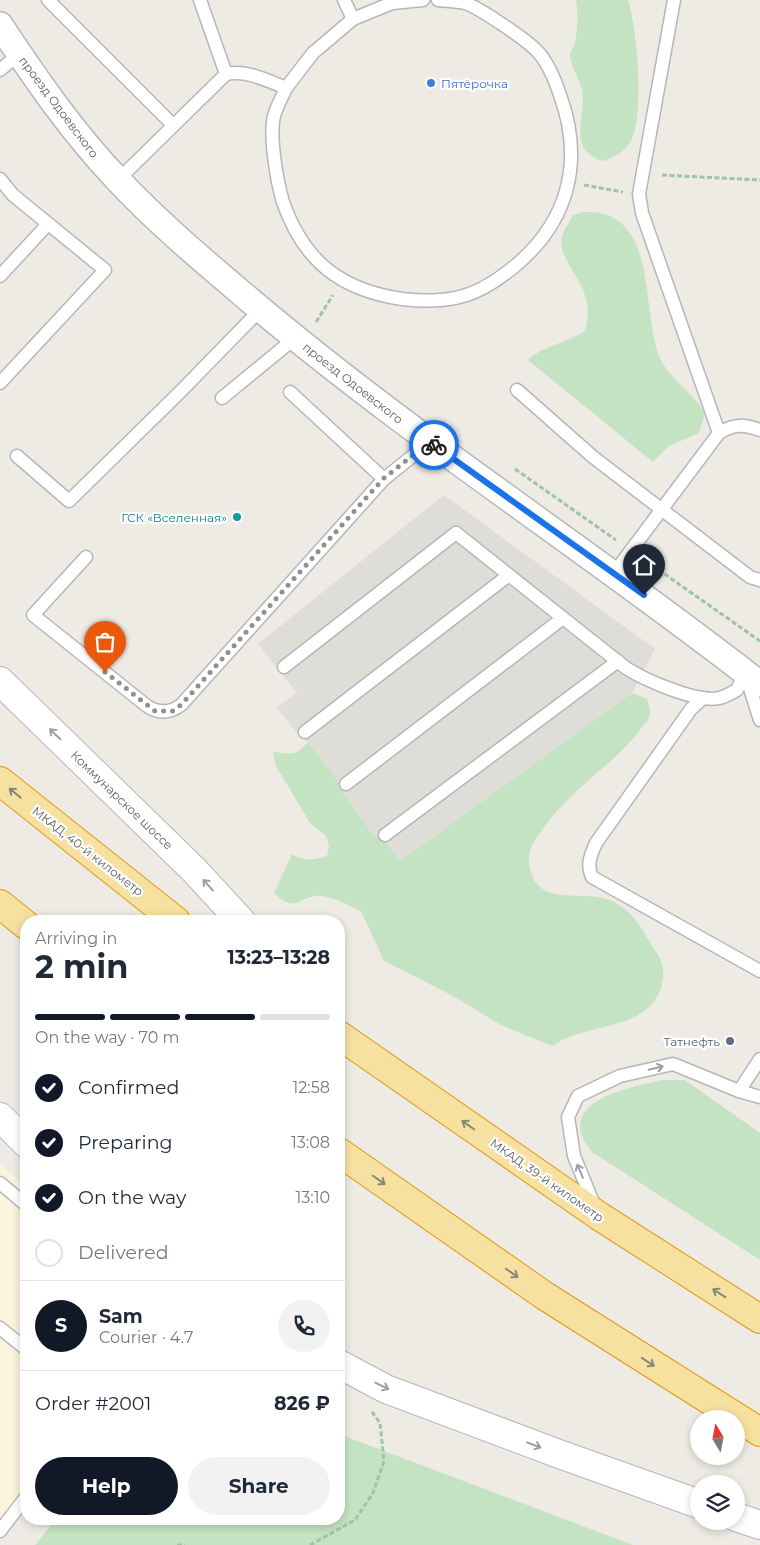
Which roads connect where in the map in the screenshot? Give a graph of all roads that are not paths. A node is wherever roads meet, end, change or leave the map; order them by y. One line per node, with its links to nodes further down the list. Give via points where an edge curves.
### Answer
1 (48, 0): 13 (lane)
2 (200, 0): 11 (lane)
3 (344, 0): 7 (lane)
4 (423, 0): 7 (lane, via 392,3)
5 (438, 0): 12 (lane, via 465,4 537,51 549,68 567,114 572,143 565,202 555,221 525,258 496,282 463,296 428,302 376,295 342,282 322,265 290,222 277,184 274,117)
6 (674, 0): 25 (lane, via 639,194 642,214)
7 (353, 19): 12 (lane, via 313,53)
8 (0, 25): 9 (street, проезд Одоевского)
9 (19, 54): 10 (lane); 15 (street, проезд Одоевского, via 89,148)
10 (0, 70)
11 (226, 74): 12 (lane, via 249,74); 13 (lane)
12 (286, 88)
13 (173, 126): 15 (lane)
14 (0, 179): 16 (lane, via 13,195)
15 (118, 180): 18 (street, проезд Одоевского)
16 (48, 224): 17 (lane); 20 (lane, via 105,270)
17 (0, 276)
18 (261, 310): 19 (street, проезд Одоевского); 27 (lane, via 69,501)
19 (295, 338): 23 (lane); 26 (street, проезд Одоевского)
20 (0, 383)
21 (517, 390): 29 (lane, via 593,457)
22 (290, 392): 28 (lane)
23 (222, 398)
24 (760, 430): 25 (lane, via 744,424 730,426)
25 (719, 433): 29 (lane)
26 (430, 442): 28 (lane); 31 (street, проезд Одоевского)
27 (17, 456)
28 (384, 478): 30 (lane, via 173,711 155,711 147,706 34,614)
29 (661, 510): 31 (lane); 33 (lane, via 750,577)
30 (86, 557)
31 (614, 573): 37 (street, проезд Одоевского)
32 (508, 575): 34 (lane); 36 (lane, via 456,533); 41 (lane)
33 (760, 580)
34 (563, 618): 35 (lane); 43 (lane)
35 (618, 661): 39 (lane, via 644,679); 44 (lane)
36 (284, 667)
37 (753, 678): 39 (lane, via 718,698); 40 (lane)
38 (0, 681): 47 (main road, Коммунарское шоссе, one-way to 38, via 194,870)
39 (703, 698): 49 (lane, via 691,709 596,842 589,869 592,877)
40 (760, 720)
41 (305, 732)
42 (0, 781): 46 (highway, МКАД, 40-й километр, one-way to 42)
43 (346, 784)
44 (385, 835)
45 (0, 904): 48 (highway)
46 (168, 915)
47 (235, 915)
48 (20, 920)
49 (760, 971)
50 (345, 1037): 59 (highway, МКАД, 39-й километр, one-way to 50)
51 (760, 1059): 52 (lane)
52 (739, 1091): 53 (lane); 59 (lane, one-way to 52, via 574,1156 568,1117 578,1096 620,1076 673,1064)
53 (760, 1097)
54 (0, 1117): 55 (main road)
55 (20, 1137)
56 (345, 1162): 64 (highway, one-way to 64, via 545,1296)
57 (0, 1183): 58 (lane)
58 (20, 1200)
59 (599, 1216): 60 (highway, МКАД, 39-й километр, one-way to 59)
60 (760, 1319)
61 (0, 1328): 62 (lane)
62 (20, 1344)
63 (345, 1367): 65 (main road, one-way to 65, via 386,1389)
64 (760, 1432)
65 (690, 1501)
66 (20, 1505): 69 (lane)
67 (745, 1520): 68 (main road)
68 (760, 1525)
69 (0, 1531)

